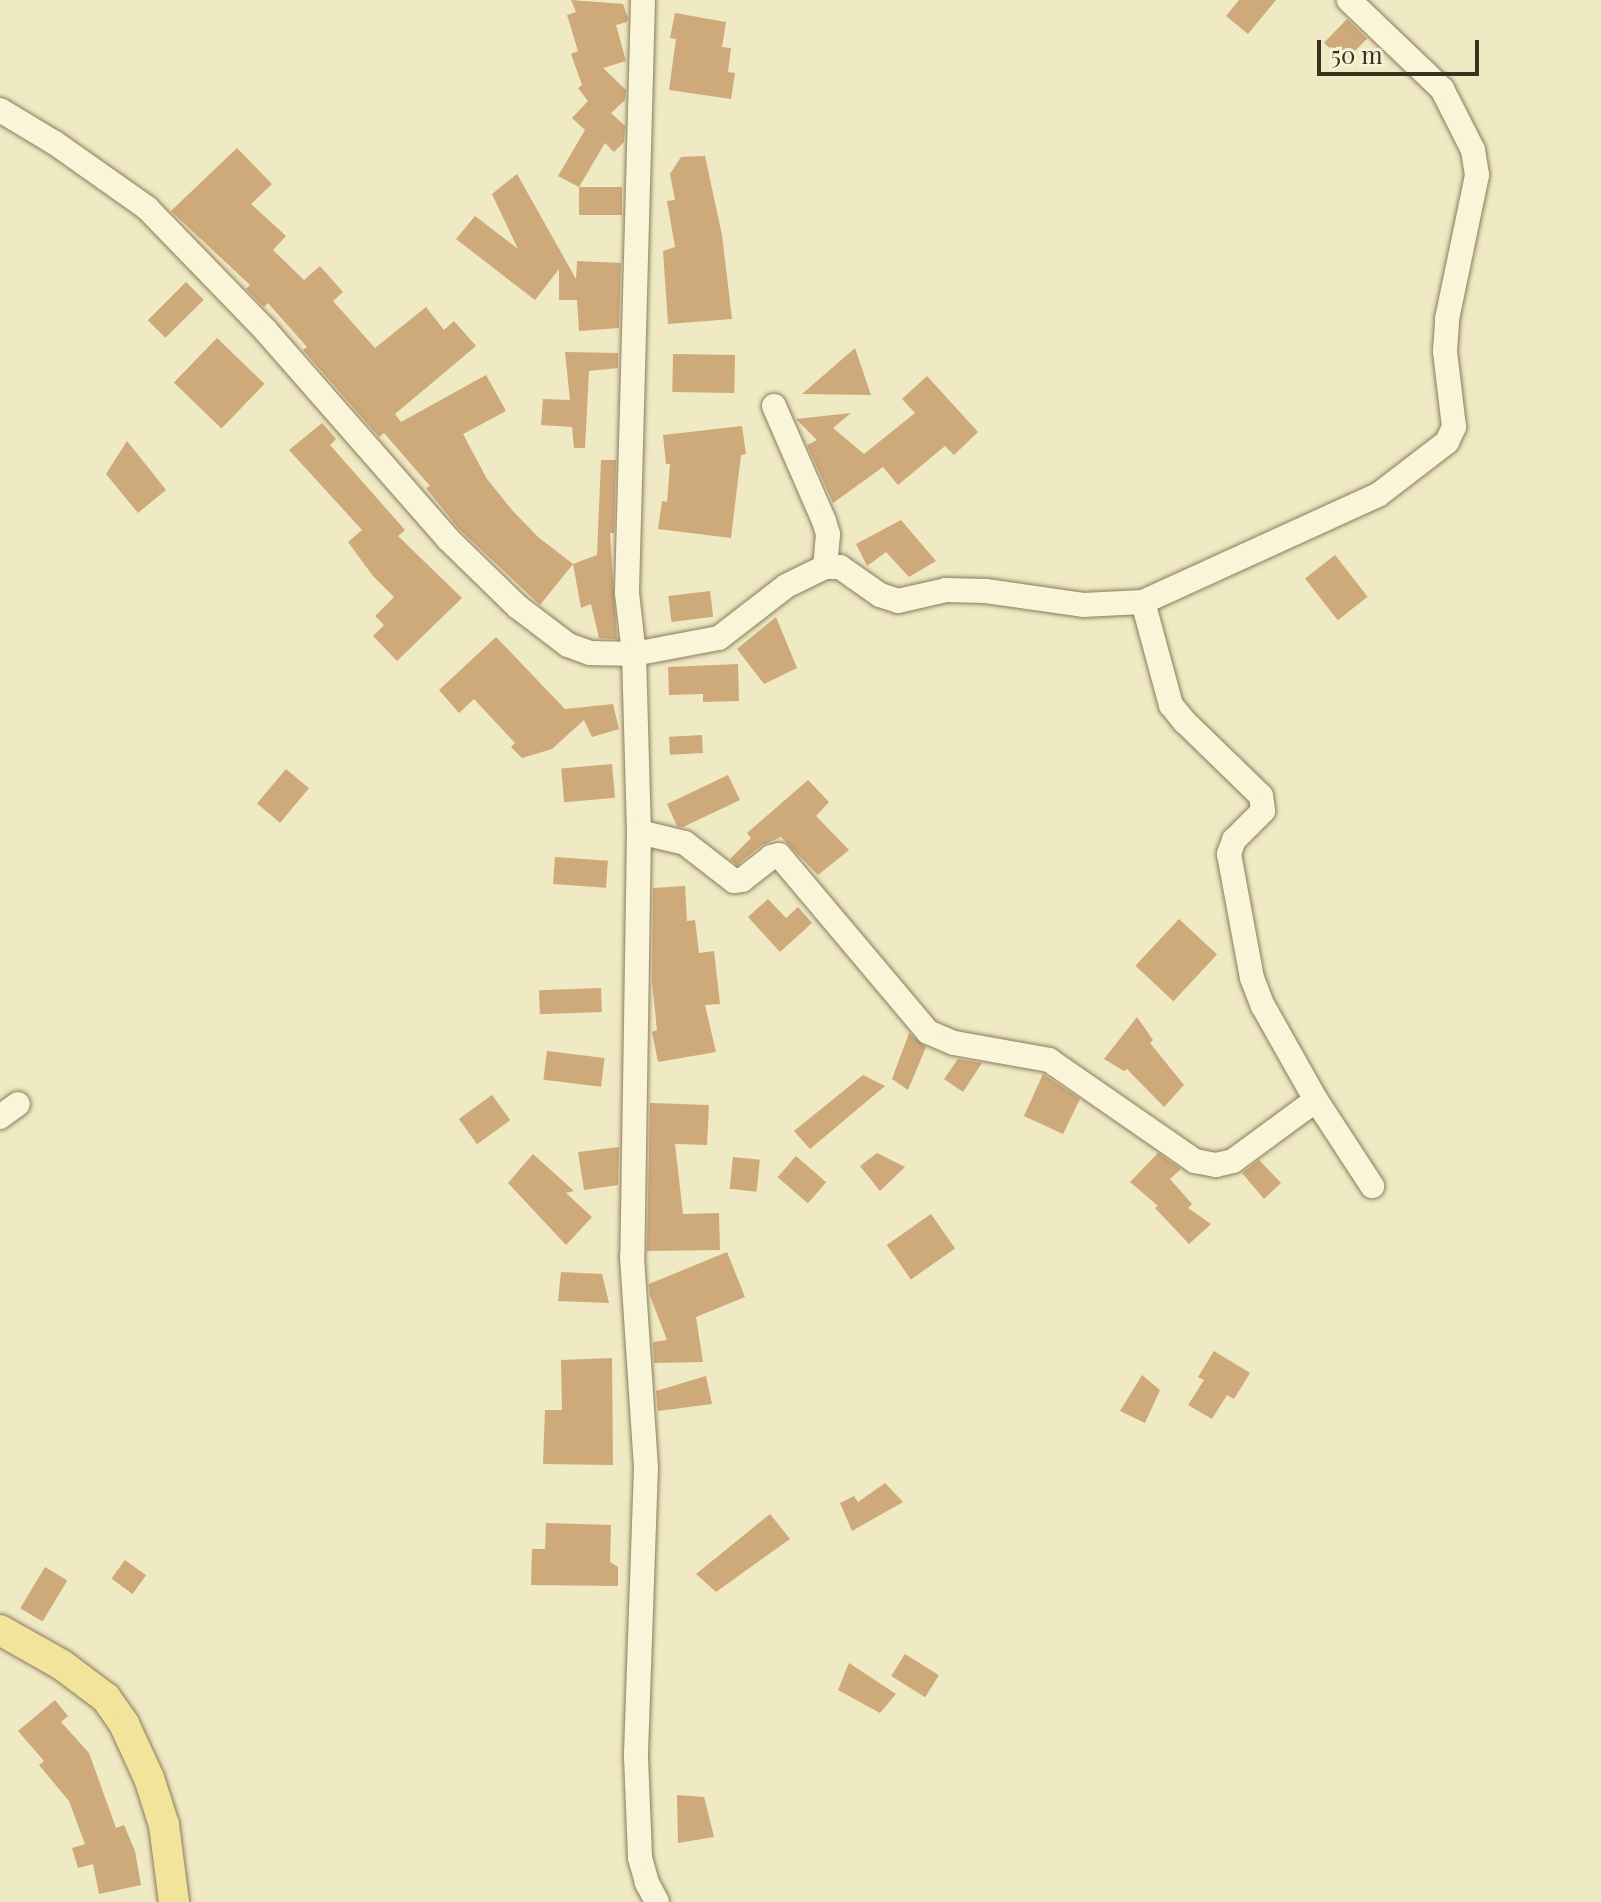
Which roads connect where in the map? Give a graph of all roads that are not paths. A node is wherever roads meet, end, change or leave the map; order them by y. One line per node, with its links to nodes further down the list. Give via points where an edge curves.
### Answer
1 (643, 0): 7 (street, via 627,593)
2 (1349, 0): 6 (street, via 1442,89 1473,150 1477,175 1446,335 1453,433 1378,495)
3 (0, 110): 7 (street, via 147,208 266,331 448,539 518,607 568,645 590,653)
4 (774, 406): 5 (street, via 824,521)
5 (825, 567): 6 (street, via 840,567 898,601 946,590 1083,605); 7 (street, via 799,577 719,638)
6 (1143, 602): 9 (street, via 1171,705 1261,796 1263,811 1234,840 1229,854 1252,978)
7 (634, 654): 8 (street)
8 (639, 832): 9 (street, via 685,843 734,881 775,855 784,858 928,1032 954,1043 1049,1060 1195,1161 1233,1161); 13 (street, via 632,1257 646,1467 636,1757 640,1858)
9 (1316, 1100): 10 (street)
10 (1372, 1186)
11 (0, 1630): 12 (main road, via 62,1665 106,1698 124,1724 164,1825)
12 (174, 1902)
13 (657, 1902)

